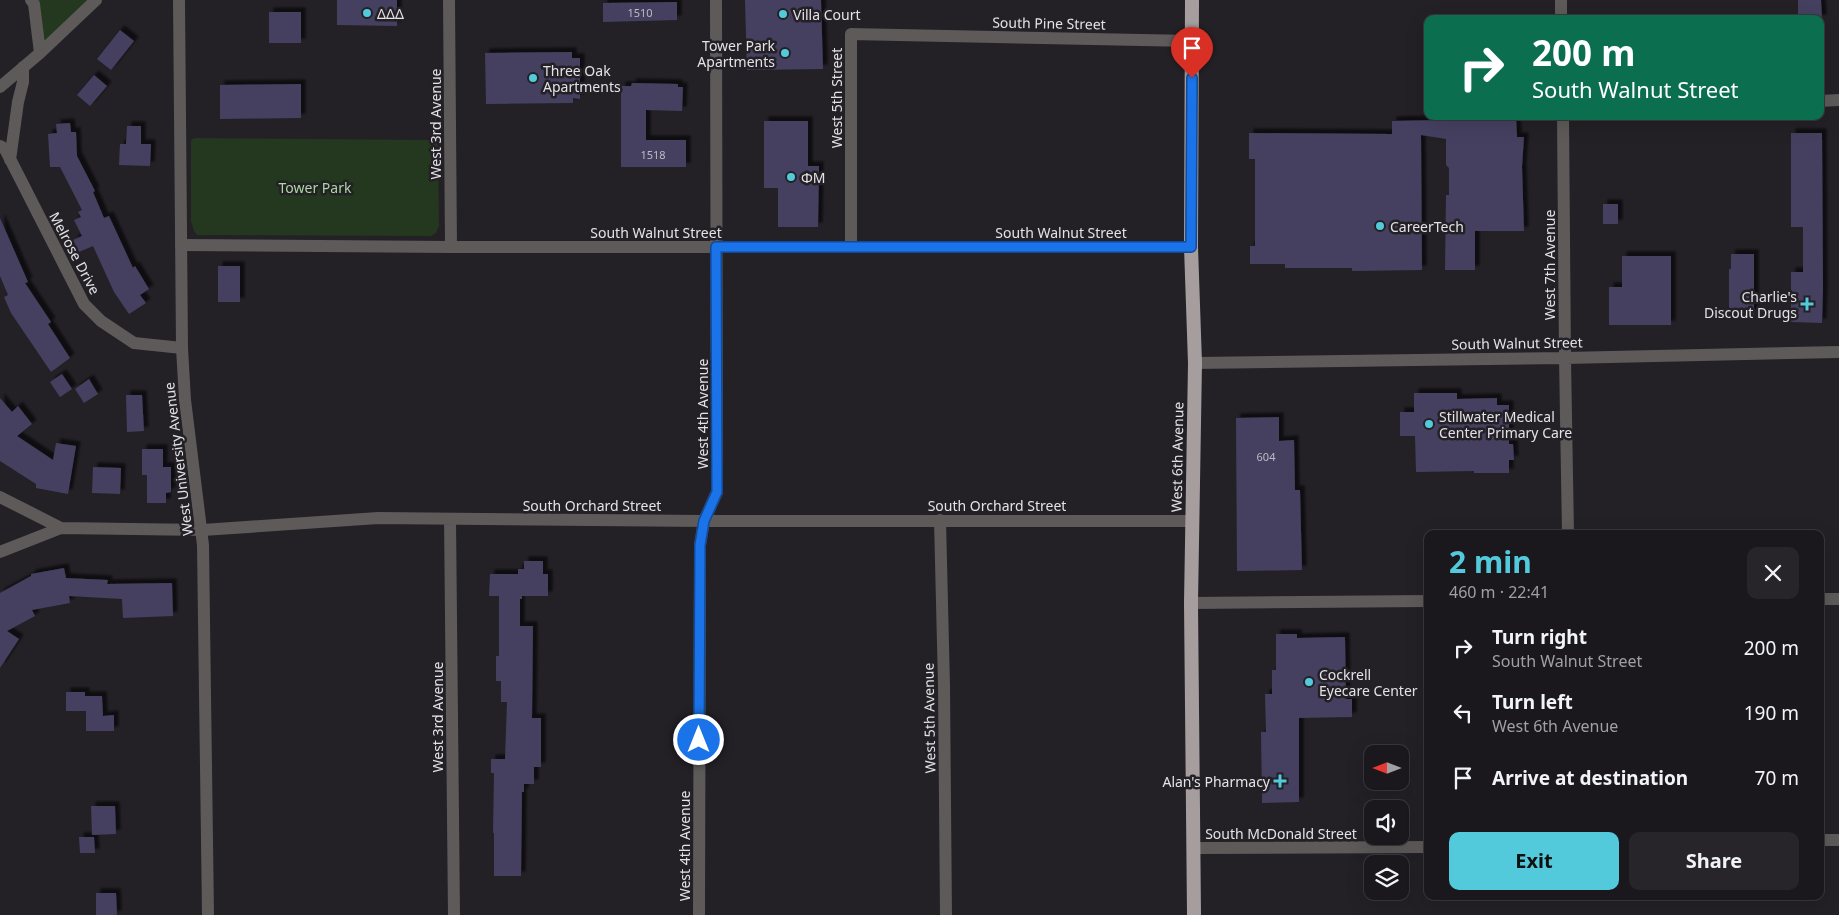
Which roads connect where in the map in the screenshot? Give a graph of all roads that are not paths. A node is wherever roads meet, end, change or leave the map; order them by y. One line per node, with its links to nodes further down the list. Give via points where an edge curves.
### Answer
1 (31, 0): 11 (street)
2 (96, 0): 11 (street)
3 (179, 0): 19 (street, West University Avenue)
4 (449, 0): 20 (street, West 3rd Avenue)
5 (716, 0): 21 (street, West 4th Avenue)
6 (1192, 0): 10 (highway, West 6th Avenue)
7 (1561, 0): 8 (street)
8 (1561, 15)
9 (905, 34): 10 (street, South Pine Street); 22 (street, West 5th Street, via 851,34)
10 (1192, 41): 23 (highway, West 6th Avenue)
11 (40, 54): 12 (street)
12 (23, 67): 13 (street); 18 (street)
13 (0, 87)
14 (1824, 100): 15 (street)
15 (1839, 100)
16 (1563, 120): 26 (street, West 7th Avenue)
17 (0, 146): 18 (street, Melrose Drive)
18 (10, 160): 24 (street, Melrose Drive, via 84,304 101,321 134,343)
19 (181, 245): 20 (street, South Walnut Street); 24 (street, West University Avenue)
20 (451, 247): 21 (street, South Walnut Street)
21 (716, 247): 22 (street, South Walnut Street); 31 (street, West 4th Avenue, via 717,492)
22 (851, 247): 23 (street, South Walnut Street)
23 (1191, 247): 27 (highway, West 6th Avenue)
24 (182, 348): 34 (street, West University Avenue, via 185,400)
25 (1839, 352): 26 (street, South Walnut Street)
26 (1564, 358): 27 (street, South Walnut Street); 35 (street, West 7th Avenue)
27 (1195, 362): 32 (highway, West 6th Avenue)
28 (0, 497): 33 (street, South Orchard Street)
29 (450, 519): 31 (street, South Orchard Street); 34 (street, South Orchard Street, via 378,518); 46 (street, West 3rd Avenue)
30 (940, 520): 31 (street, South Orchard Street); 32 (street, South Orchard Street); 48 (street, West 5th Avenue)
31 (704, 521): 47 (street, West 4th Avenue, via 700,545)
32 (1192, 521): 40 (highway, West 6th Avenue)
33 (61, 528): 34 (street, South Orchard Street); 36 (street)
34 (203, 530): 45 (street, West University Avenue)
35 (1568, 530)
36 (0, 552)
37 (1824, 599): 38 (street)
38 (1839, 599)
39 (1424, 601): 40 (street)
40 (1191, 603): 44 (highway, West 6th Avenue)
41 (1824, 840): 42 (street)
42 (1839, 840)
43 (1424, 847): 44 (street, South McDonald Street)
44 (1194, 848): 49 (highway, West 6th Avenue)
45 (208, 915)
46 (454, 915)
47 (699, 915)
48 (946, 915)
49 (1194, 915)

